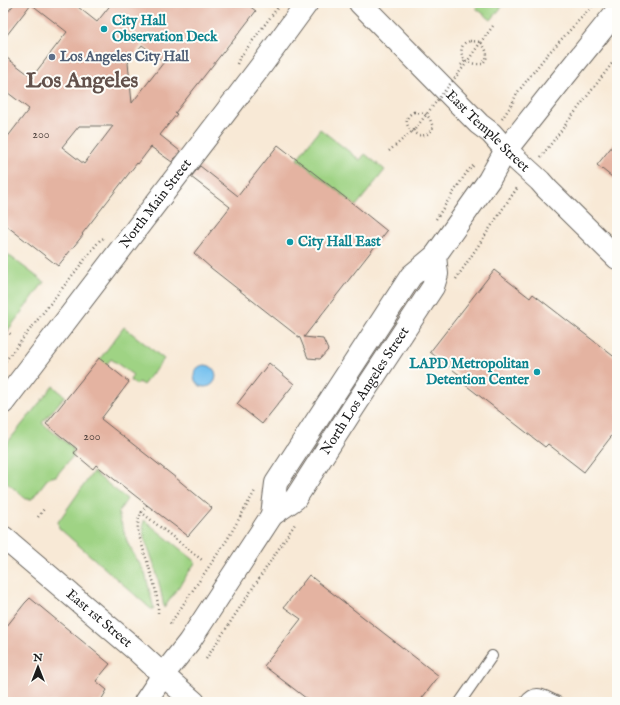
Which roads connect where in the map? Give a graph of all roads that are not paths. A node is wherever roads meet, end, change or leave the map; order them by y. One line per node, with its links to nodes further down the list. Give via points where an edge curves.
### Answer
1 (307, 3): 6 (main road, North Main Street)
2 (360, 3): 4 (main road, East Temple Street, via 479,124 492,133)
3 (617, 11): 4 (main road, North Los Angeles Street)
4 (506, 150): 5 (main road, East Temple Street); 9 (main road, North Los Angeles Street, via 489,180 436,256 437,274 433,287 295,498 272,515 189,642)
5 (617, 258)
6 (3, 403)
7 (3, 537): 9 (main road, East 1st Street)
8 (492, 656): 13 (lane)
9 (163, 675): 11 (main road, North Los Angeles Street); 12 (main road, East 1st Street)
10 (555, 701): 14 (lane, via 536,693)
11 (145, 702)
12 (194, 702)
13 (460, 702)
14 (525, 702)

